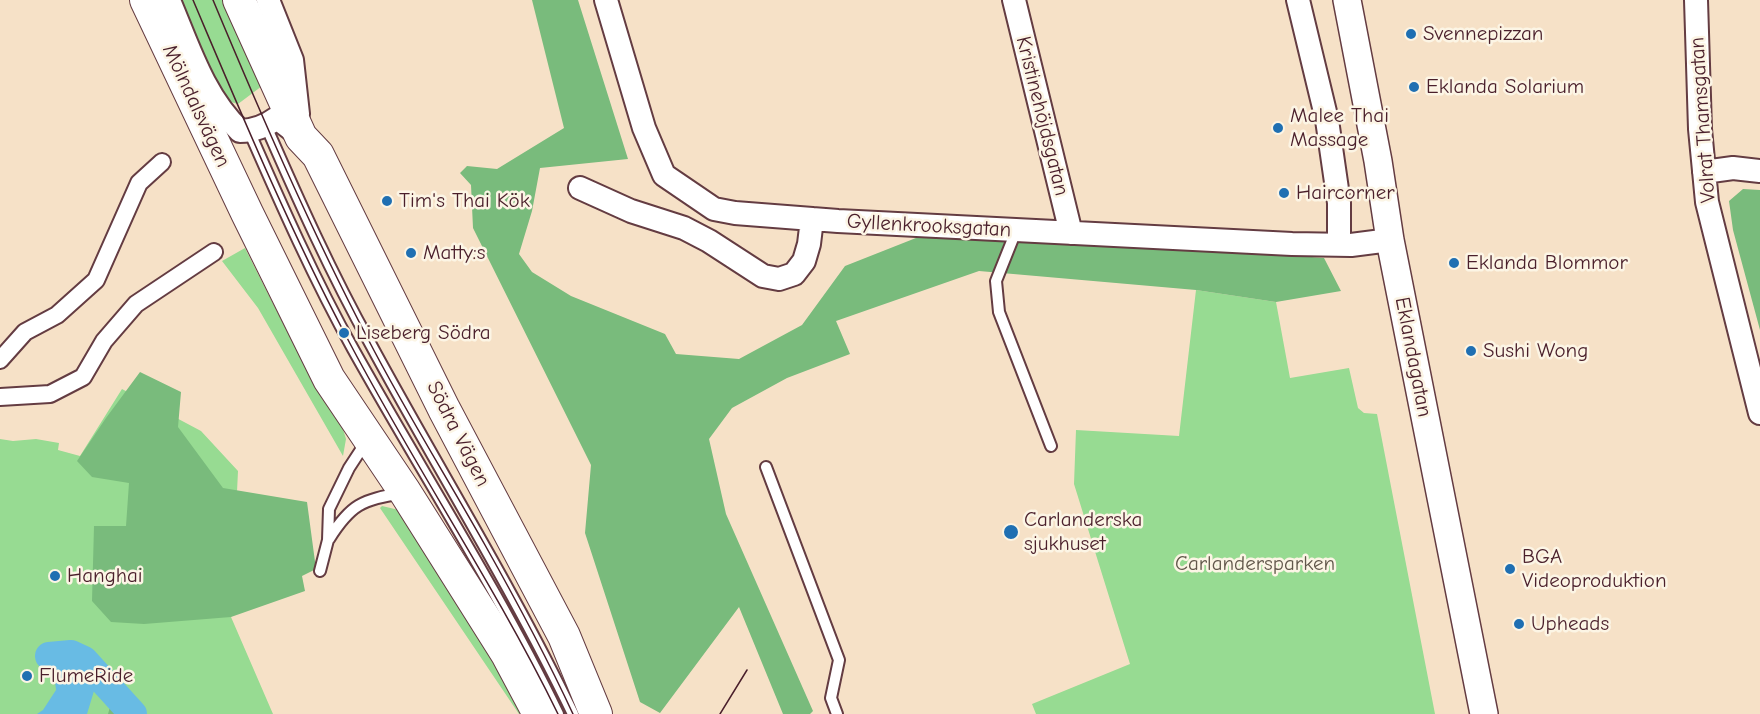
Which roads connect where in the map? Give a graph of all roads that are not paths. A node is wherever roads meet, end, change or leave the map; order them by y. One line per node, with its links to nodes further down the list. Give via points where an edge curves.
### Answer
1 (146, 0): 25 (main road, Mölndalsvägen, via 329,379)
2 (166, 0): 10 (street, Mölndalsvägen, via 214,100 240,131)
3 (239, 0): 11 (main road)
4 (268, 0): 11 (street, via 292,60)
5 (606, 0): 16 (street, Gyllenkrooksgatan, via 644,128 664,175 714,209)
6 (1014, 0): 18 (street, Kristinehöjdsgatan)
7 (1298, 0): 20 (street, via 1327,120 1339,203)
8 (1347, 0): 19 (street, Eklandagatan)
9 (1696, 0): 14 (street, Volrat Thamsgatan)
10 (257, 129): 11 (street, via 277,118); 32 (lane, via 284,211 344,333 529,654); 33 (lane, via 304,210 368,341 542,648)
11 (309, 146): 34 (main road, Södra Vägen, via 564,636)
12 (162, 162): 22 (street, via 139,183 96,280 57,315 25,332)
13 (1760, 171): 14 (street, via 1733,168)
14 (1704, 172): 24 (street, Volrat Thamsgatan, via 1707,202)
15 (580, 188): 16 (street, via 631,211 684,228 763,276 779,279 794,274 804,261)
16 (813, 219): 17 (street, Gyllenkrooksgatan)
17 (1016, 231): 18 (street, Gyllenkrooksgatan); 26 (lane, via 996,281 999,312)
18 (1071, 233): 20 (street, Gyllenkrooksgatan)
19 (1390, 240): 20 (street, Gyllenkrooksgatan); 36 (street, Eklandagatan)
20 (1340, 245)
21 (214, 252): 23 (street, via 136,304 104,341 83,376 50,394)
22 (0, 360)
23 (0, 398)
24 (1760, 413)
25 (369, 437): 28 (main road); 29 (lane, via 328,509)
26 (1051, 446)
27 (766, 467): 35 (lane, via 840,660 831,698)
28 (405, 492): 29 (lane, via 369,499 343,517); 31 (main road, via 507,654)
29 (328, 540): 30 (lane)
30 (320, 571)
31 (539, 714)
32 (558, 714)
33 (573, 714)
34 (596, 714)
35 (837, 714)
36 (1484, 714)

